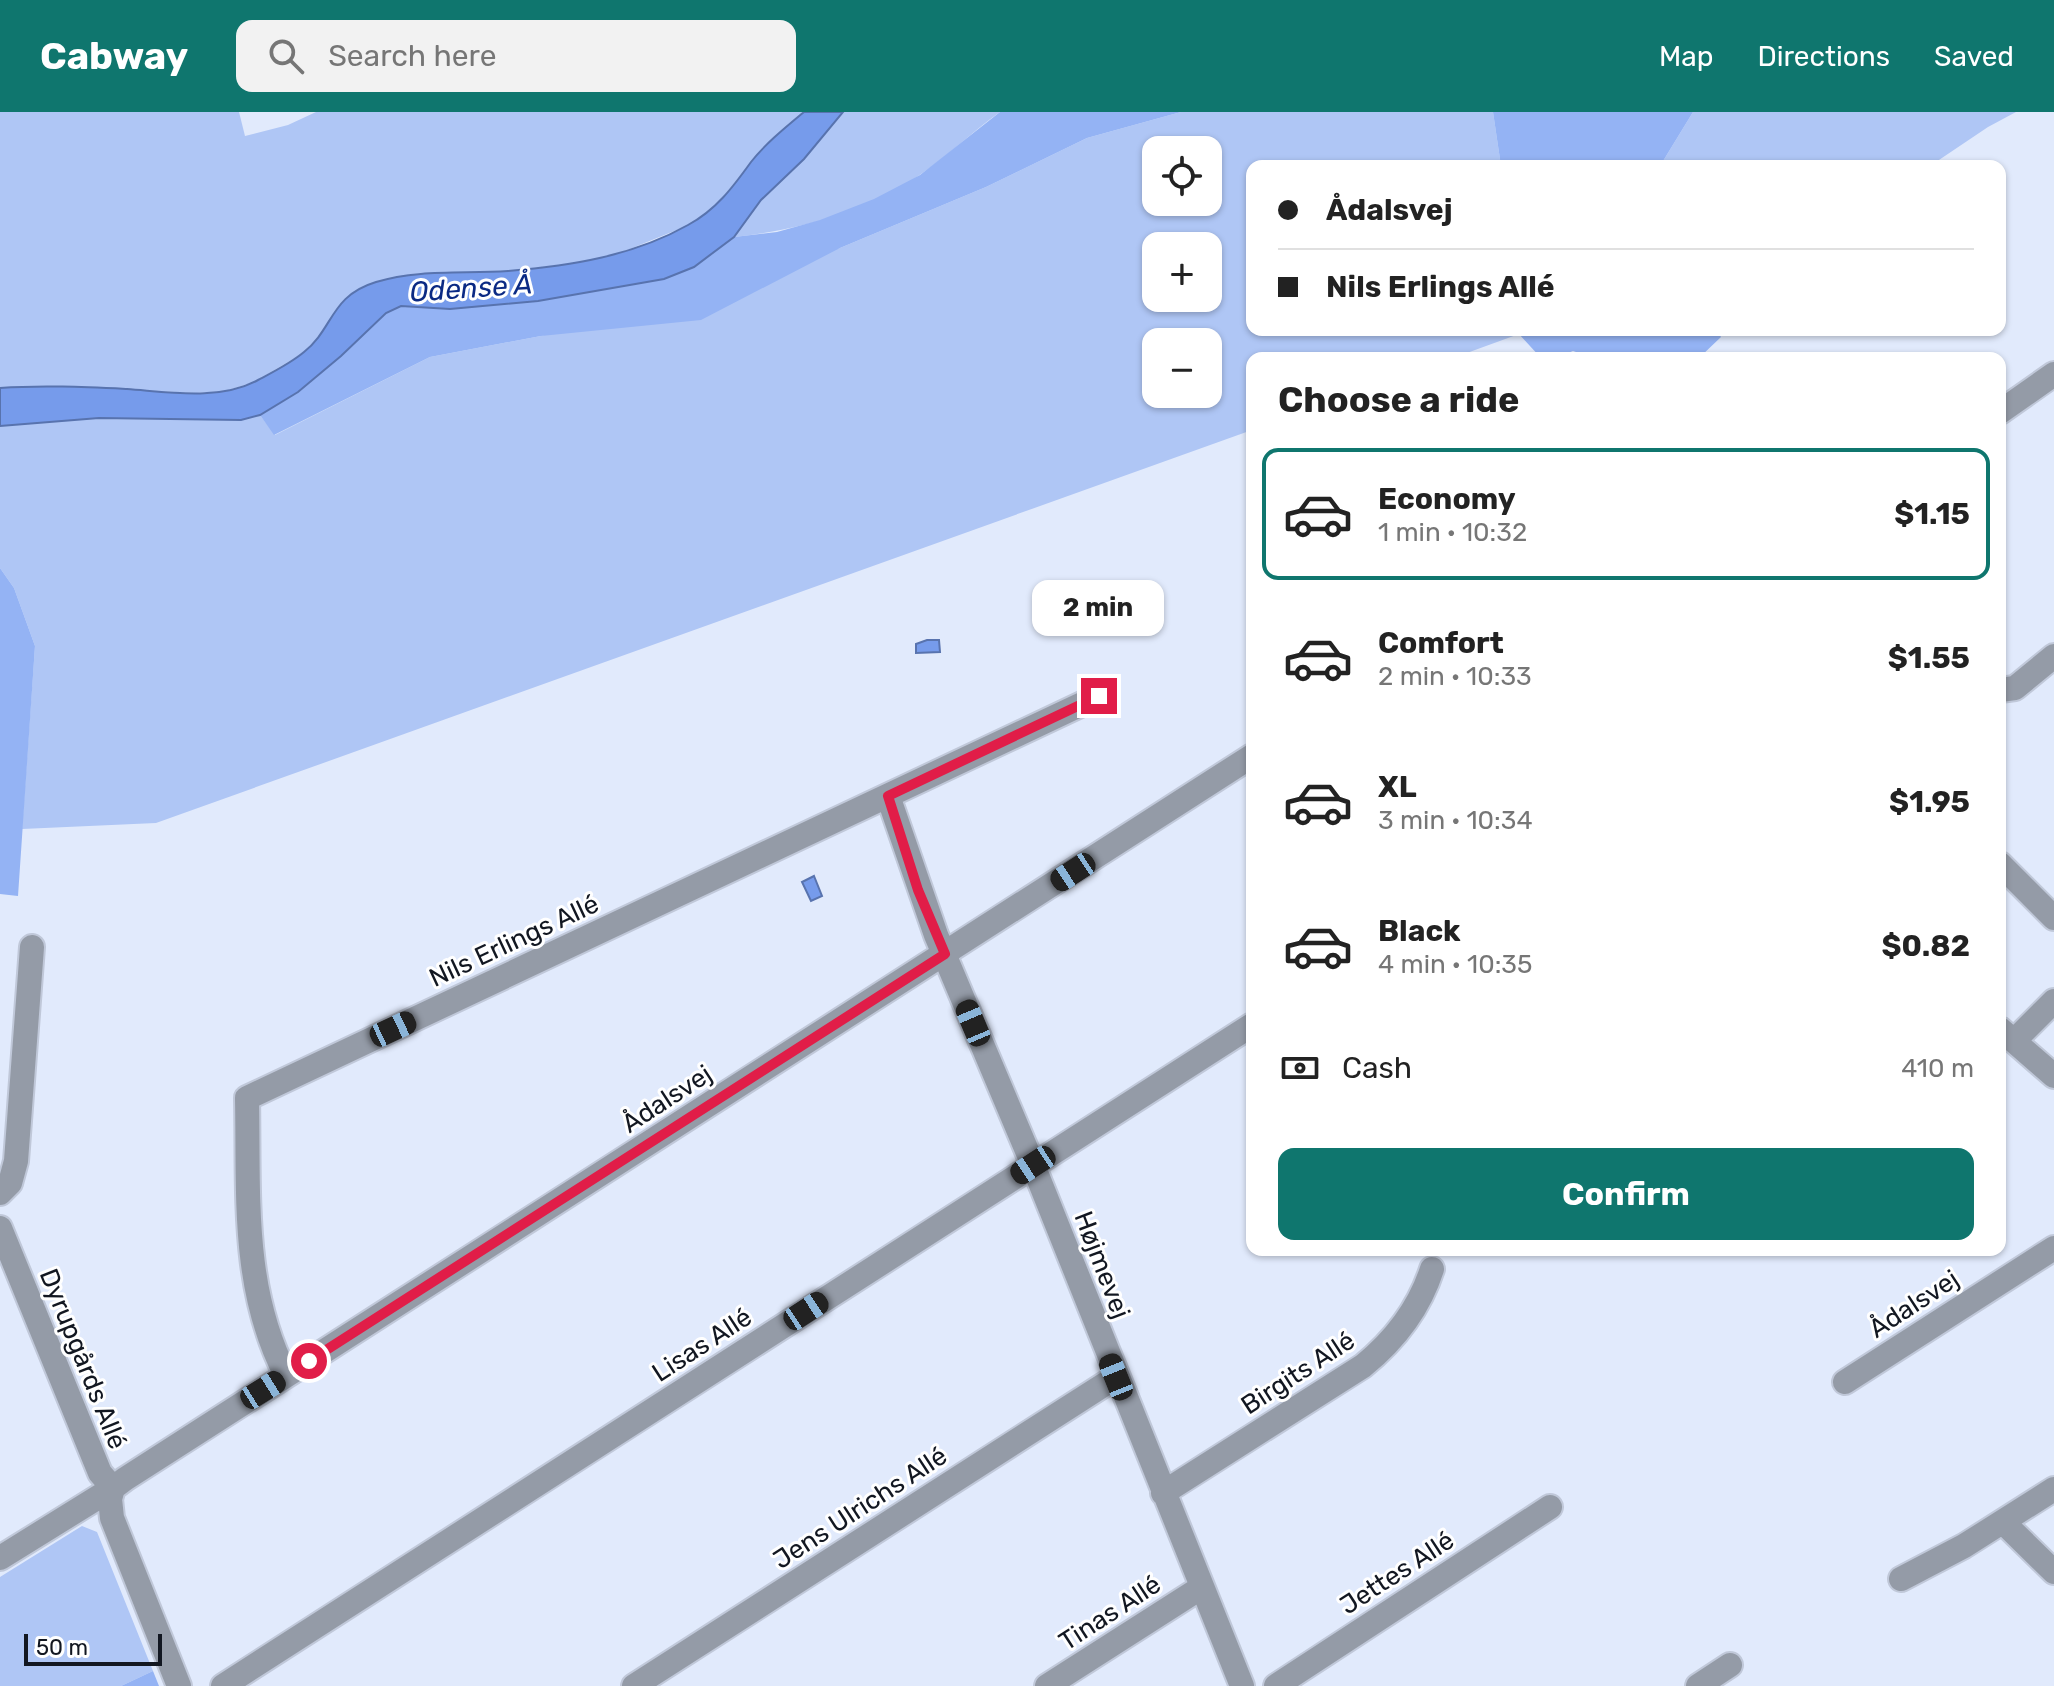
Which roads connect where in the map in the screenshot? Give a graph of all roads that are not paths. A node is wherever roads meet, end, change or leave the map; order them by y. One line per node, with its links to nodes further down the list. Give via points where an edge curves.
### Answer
1 (2054, 374): 2 (street)
2 (2006, 408)
3 (2054, 656): 4 (street, via 2015,688)
4 (2006, 689)
5 (1099, 696): 7 (street, Nils Erlings Allé)
6 (1246, 760): 11 (street, Ådalsvej)
7 (888, 796): 11 (street); 23 (street, Nils Erlings Allé, via 247,1098 254,1279 263,1321)
8 (2006, 870): 9 (street)
9 (2054, 918)
10 (32, 947): 18 (street, via 16,1161 10,1183)
11 (945, 954): 17 (street, Højmevej); 23 (street, Ådalsvej)
12 (2054, 1001): 14 (street)
13 (1246, 1029): 17 (street, Lisas Allé)
14 (2006, 1035)
15 (2006, 1037): 16 (street)
16 (2054, 1076)
17 (1033, 1165): 24 (street, Højmevej); 37 (street, Lisas Allé)
18 (0, 1193)
19 (0, 1228): 22 (street, Dyrupgårds Allé)
20 (2054, 1248): 25 (street, Ådalsvej)
21 (1432, 1269): 28 (street, Birgits Allé, via 1416,1308 1373,1358)
22 (9, 1278): 26 (street, Dyrupgårds Allé, via 100,1473)
23 (286, 1375): 26 (street, Ådalsvej)
24 (1116, 1377): 28 (street, Højmevej); 38 (street, Jens Ulrichs Allé)
25 (1845, 1382)
26 (113, 1488): 31 (street, Ådalsvej); 36 (street, Dyrupgårds Allé, via 112,1518)
27 (2054, 1489): 30 (street)
28 (1163, 1493): 34 (street, Højmevej)
29 (1550, 1507): 41 (street, Jettes Allé)
30 (2003, 1522): 32 (street); 33 (street)
31 (0, 1558)
32 (2054, 1572)
33 (1901, 1579)
34 (1202, 1587): 39 (street, Tinas Allé); 40 (street, Højmevej)
35 (1730, 1665): 42 (street)
36 (179, 1686)
37 (223, 1686)
38 (634, 1686)
39 (1047, 1686)
40 (1242, 1686)
41 (1276, 1686)
42 (1698, 1686)

